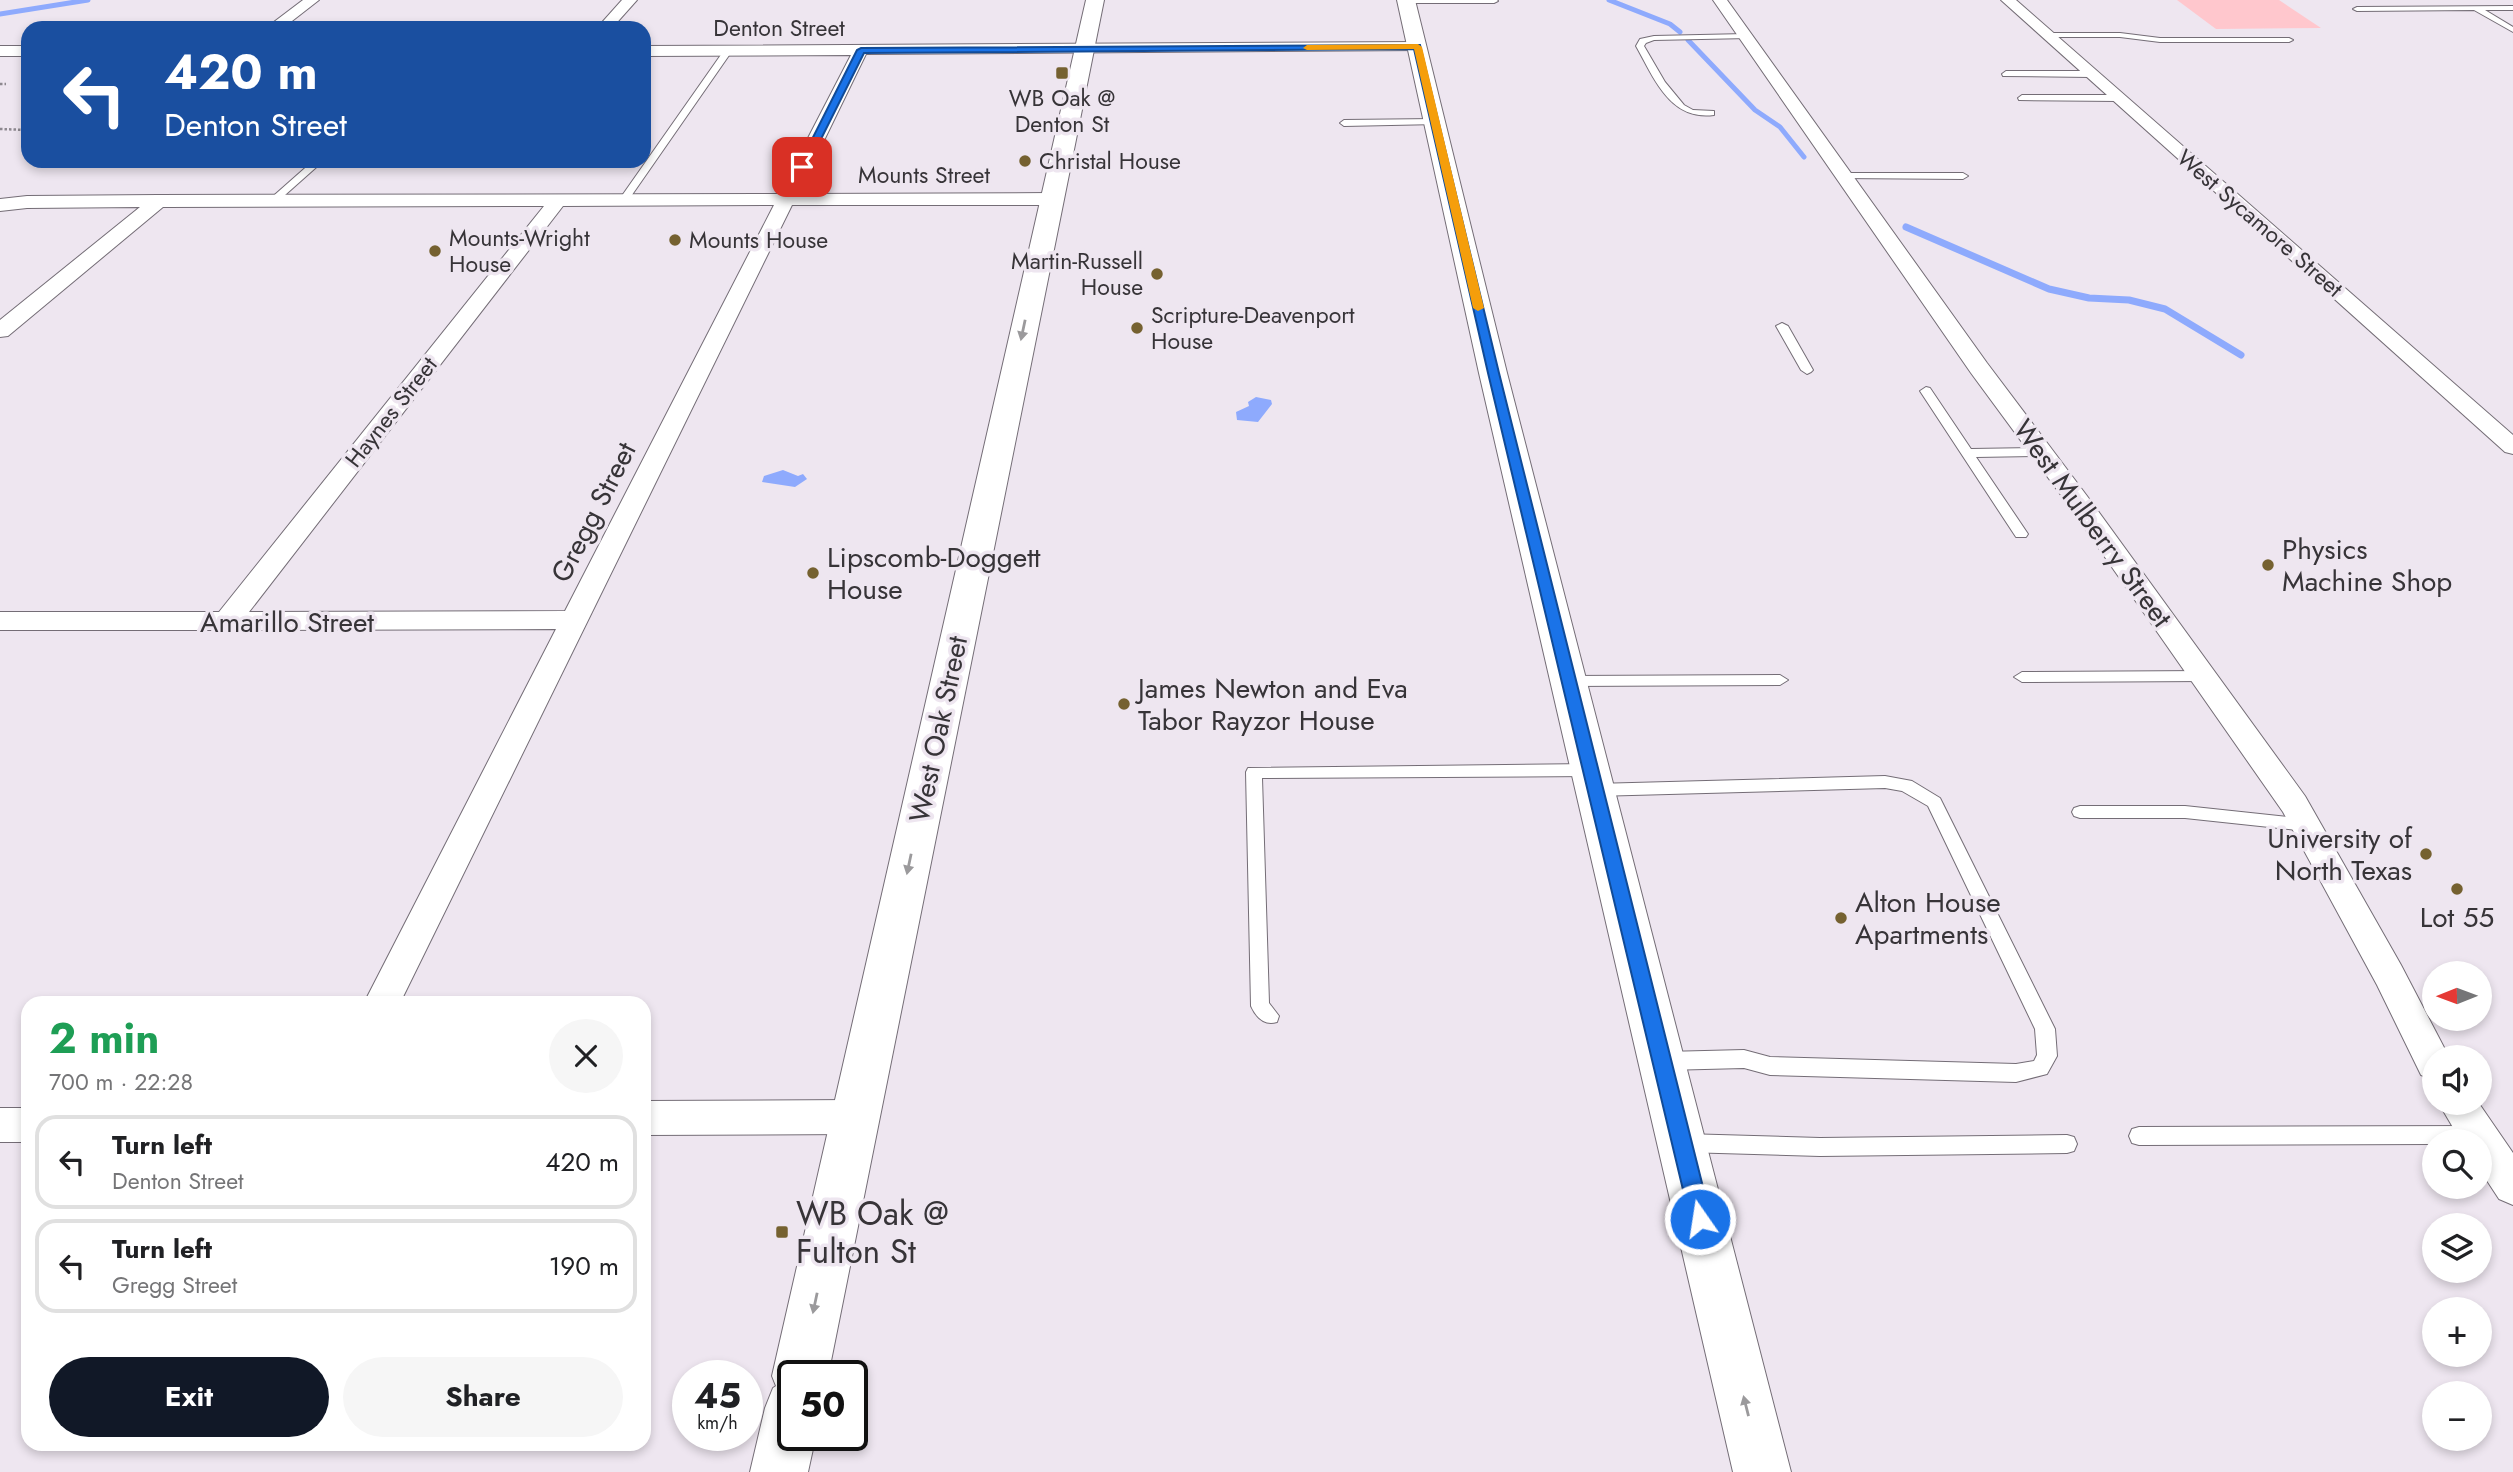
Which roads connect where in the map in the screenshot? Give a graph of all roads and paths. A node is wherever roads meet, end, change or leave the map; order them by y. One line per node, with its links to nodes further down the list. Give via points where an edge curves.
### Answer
1 (312, 0): 11 (street)
2 (630, 0): 12 (street)
3 (1095, 0): 18 (main road, West Oak Street)
4 (1720, 0): 14 (street, West Mulberry Street)
5 (2008, 0): 15 (street, West Sycamore Street)
6 (1406, 1): 7 (lane); 17 (main road)
7 (1494, 1)
8 (2476, 8): 9 (lane); 10 (lane); 13 (lane)
9 (2513, 8)
10 (2357, 9)
11 (284, 21)
12 (610, 21)
13 (2513, 30)
14 (1746, 36): 30 (lane, via 1654,37 1640,46 1664,88 1682,108); 38 (street, West Mulberry Street)
15 (2048, 36): 16 (lane); 25 (street, West Sycamore Street)
16 (2290, 40)
17 (1418, 47): 18 (street, Denton Street); 31 (main road)
18 (1083, 49): 19 (street, Denton Street); 40 (main road, West Oak Street)
19 (861, 50): 23 (street, Denton Street); 42 (street, Gregg Street)
20 (0, 51): 21 (street)
21 (21, 51)
22 (651, 51): 23 (street, Denton Street)
23 (728, 51): 35 (lane)
24 (2006, 74): 25 (lane)
25 (2091, 74): 29 (street, West Sycamore Street)
26 (0, 84): 27 (path)
27 (6, 84)
28 (2022, 98): 29 (lane)
29 (2119, 98): 51 (street, West Sycamore Street)
30 (1711, 113)
31 (1435, 122): 32 (lane); 61 (main road)
32 (1344, 123)
33 (0, 129): 34 (path)
34 (21, 130)
35 (651, 161)
36 (310, 168): 44 (lane)
37 (646, 168): 41 (lane)
38 (1844, 176): 39 (lane); 52 (street, West Mulberry Street)
39 (1964, 176)
40 (1051, 199): 42 (street, Mounts Street); 69 (main road, West Oak Street, one-way to 69)
41 (624, 200): 42 (street, Mounts Street); 45 (street, Mounts Street)
42 (786, 200): 55 (street, Gregg Street)
43 (158, 201): 44 (street, Mounts Street); 46 (street, Mounts Street); 48 (street)
44 (274, 201): 45 (street, Mounts Street)
45 (556, 201): 57 (street, Haynes Street)
46 (0, 205)
47 (1782, 326): 49 (lane)
48 (0, 331)
49 (1807, 370)
50 (1926, 391): 53 (lane)
51 (2513, 447)
52 (2041, 452): 53 (lane); 58 (street, West Mulberry Street)
53 (1967, 453): 54 (lane)
54 (2021, 534)
55 (575, 620): 57 (street, Amarillo Street); 65 (street, Gregg Street)
56 (0, 621): 57 (street, Amarillo Street)
57 (225, 623)
58 (2205, 676): 59 (lane); 64 (street, West Mulberry Street)
59 (2022, 677)
60 (1780, 680): 61 (lane)
61 (1569, 681): 62 (main road)
62 (1593, 780): 66 (lane, via 1254,772 1260,1006); 68 (main road); 68 (lane, via 1874,782 1906,785 1922,792 1934,802 2045,1029 2047,1056 2040,1068 2016,1073 1770,1066 1744,1059)
63 (2080, 812): 64 (lane, via 2185,812)
64 (2305, 825): 67 (street, West Mulberry Street)
65 (386, 996)
66 (1270, 1016)
67 (2424, 1045)
68 (1662, 1062): 75 (main road)
69 (855, 1116): 70 (street); 79 (main road, West Oak Street, one-way to 79)
70 (651, 1118)
71 (0, 1125): 72 (street)
72 (21, 1125)
73 (2422, 1135): 74 (lane)
74 (2138, 1136)
75 (1682, 1143): 76 (lane, via 1820,1147); 82 (main road, one-way to 75)
76 (2067, 1144)
77 (2492, 1156): 78 (street)
78 (2513, 1186)
79 (803, 1360)
80 (784, 1451): 81 (main road)
81 (779, 1472)
82 (1762, 1472)

